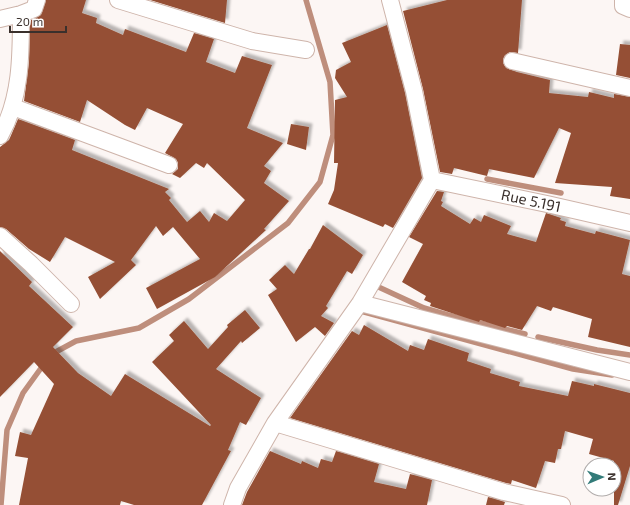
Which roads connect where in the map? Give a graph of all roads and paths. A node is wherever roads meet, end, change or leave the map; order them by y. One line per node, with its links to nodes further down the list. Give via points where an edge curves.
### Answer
1 (37, 0): 6 (street, via 34,9)
2 (118, 0): 8 (street, via 252,41)
3 (390, 0): 14 (street, via 414,91)
4 (623, 0): 5 (street, via 623,6)
5 (630, 9)
6 (21, 14): 7 (street); 11 (street, via 20,75)
7 (0, 19)
8 (306, 50)
9 (512, 61): 10 (street)
10 (630, 88)
11 (13, 107): 12 (street); 13 (street)
12 (0, 136)
13 (169, 165)
14 (432, 180): 15 (street, Rue 5.191); 17 (street)
15 (630, 223)
16 (0, 236): 18 (street)
17 (360, 303): 19 (street); 20 (street)
18 (71, 304)
19 (630, 372)
20 (275, 423): 21 (street, via 238,488); 22 (street, via 504,492)
21 (232, 505)
22 (562, 505)

